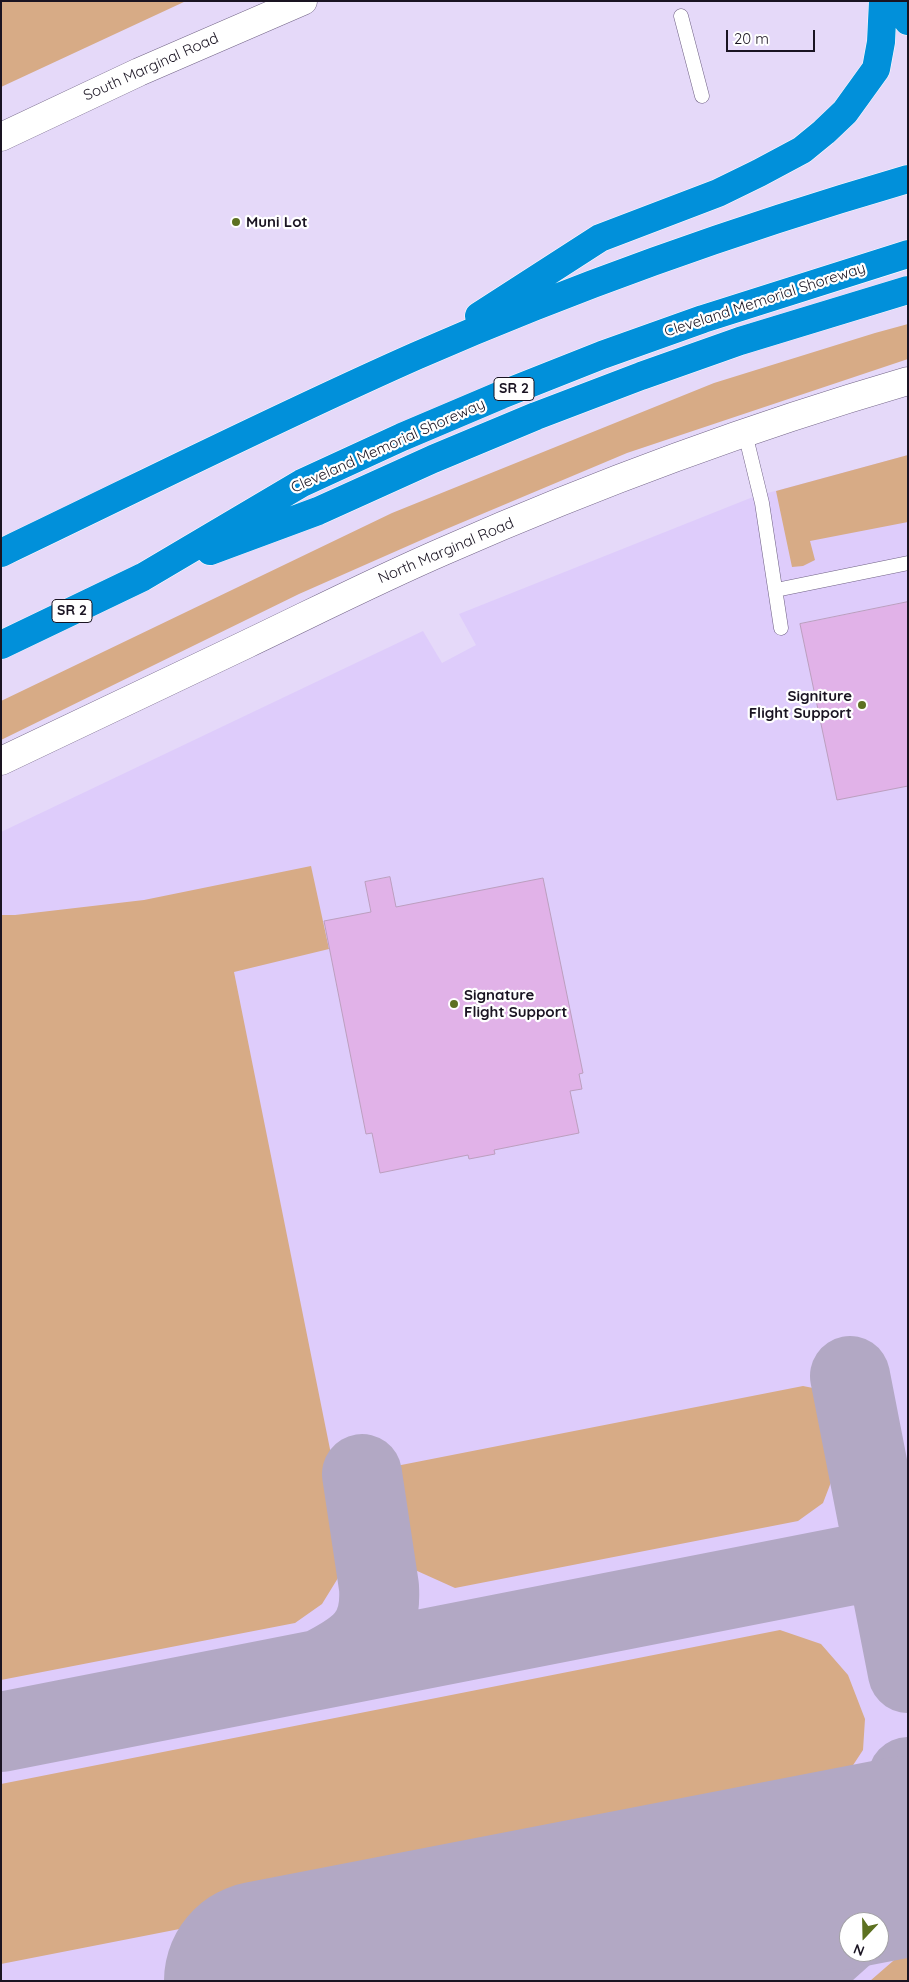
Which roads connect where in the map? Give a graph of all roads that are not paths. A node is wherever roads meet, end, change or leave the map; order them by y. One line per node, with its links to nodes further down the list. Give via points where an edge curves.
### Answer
1 (303, 1): 7 (street, South Marginal Road, via 148,68)
2 (883, 1): 11 (highway, via 876,69 845,112 802,150 718,192 600,238)
3 (895, 1): 5 (highway)
4 (682, 16): 6 (lane)
5 (908, 21)
6 (702, 96)
7 (1, 137)
8 (908, 179): 11 (highway, via 731,234 618,274)
9 (908, 254): 16 (highway, Cleveland Memorial Shoreway / SR 2, via 703,319 501,395 302,483)
10 (908, 290): 16 (highway, via 740,341 641,376 433,459 318,511)
11 (417, 356): 14 (highway)
12 (908, 381): 13 (street, North Marginal Road)
13 (745, 433): 17 (lane, via 762,503); 20 (street, North Marginal Road, via 595,488 445,550)
14 (1, 553)
15 (908, 563): 17 (lane)
16 (143, 577): 19 (highway, Cleveland Memorial Shoreway / SR 2)
17 (776, 590): 18 (lane)
18 (781, 628)
19 (1, 645)
20 (1, 761)

